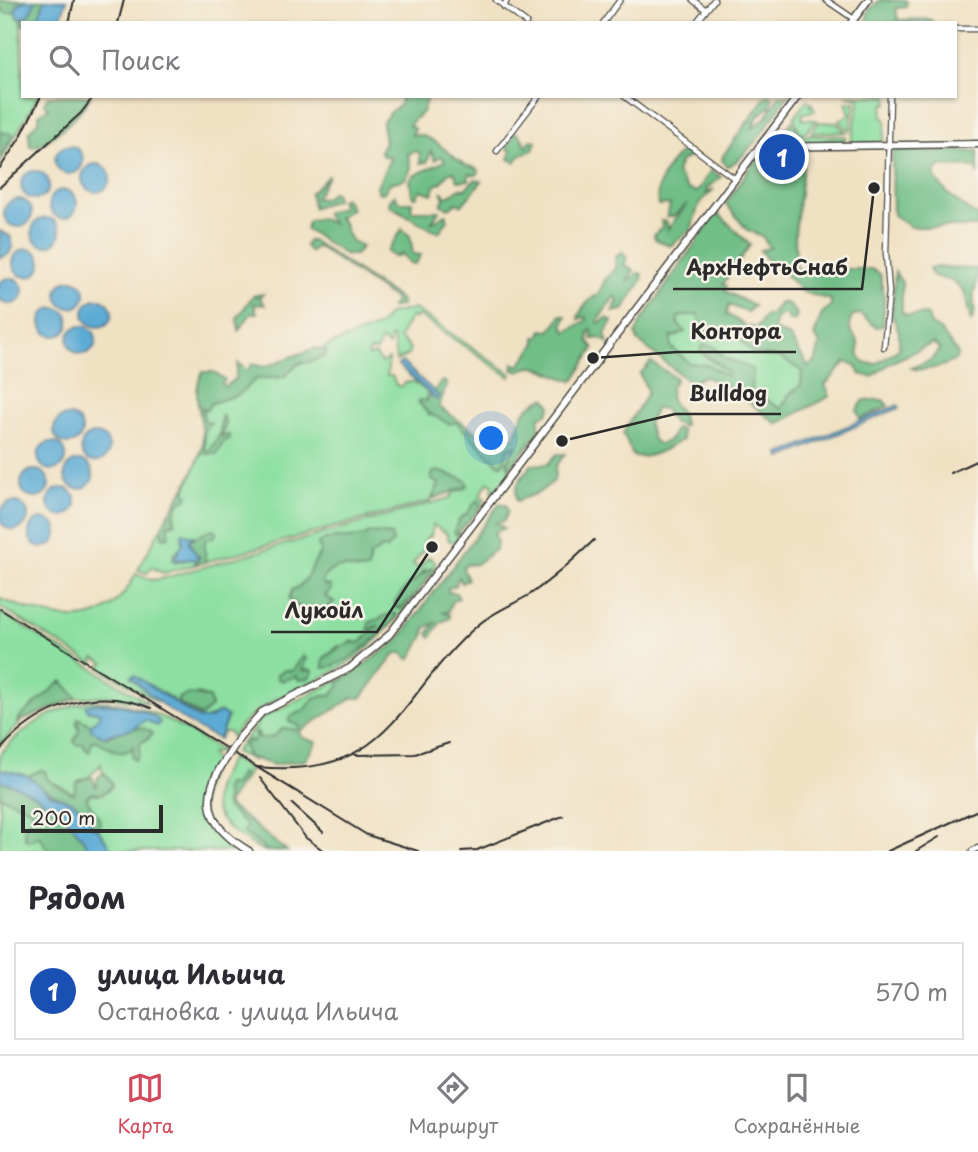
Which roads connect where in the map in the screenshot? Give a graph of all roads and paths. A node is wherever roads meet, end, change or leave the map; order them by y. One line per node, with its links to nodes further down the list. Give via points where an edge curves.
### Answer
1 (496, 0): 8 (street)
2 (507, 0): 8 (street)
3 (621, 0): 11 (street)
4 (693, 0): 9 (street)
5 (714, 0): 9 (street)
6 (826, 0): 13 (street)
7 (868, 0): 14 (main road)
8 (504, 7): 10 (street)
9 (706, 9): 12 (street)
10 (523, 21)
11 (605, 21)
12 (697, 21)
13 (852, 21)
14 (854, 21)
15 (957, 29): 16 (street)
16 (978, 29)
17 (537, 98): 24 (street)
18 (628, 98): 25 (street)
19 (796, 98): 23 (main road)
20 (890, 98): 22 (street)
21 (978, 144): 22 (main road)
22 (887, 145): 23 (main road); 26 (street, via 889,292)
23 (759, 147): 25 (main road)
24 (497, 151)
25 (735, 179): 28 (main road, bridge, via 404,618 375,650 325,682 262,712 240,737 210,792 210,814 222,832)
26 (884, 347)
27 (978, 848): 29 (street)
28 (249, 851)
29 (972, 851)

